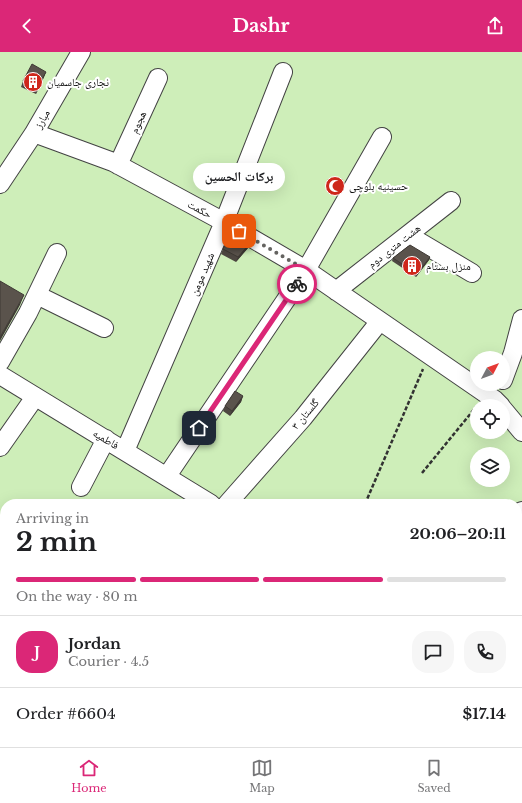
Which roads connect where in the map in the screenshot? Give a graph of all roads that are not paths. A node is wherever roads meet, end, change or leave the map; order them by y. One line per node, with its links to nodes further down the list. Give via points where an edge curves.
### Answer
1 (81, 52): 4 (street, مبارز)
2 (283, 72): 9 (street, شهید مومن)
3 (158, 78): 6 (street, هجوم)
4 (34, 133): 6 (street, حکمت); 7 (street, مبارز)
5 (382, 137): 12 (street)
6 (118, 165): 9 (street, حکمت)
7 (0, 184)
8 (451, 201): 10 (street, هشت متری دوم)
9 (224, 222): 12 (street, حکمت); 27 (street, شهید مومن)
10 (408, 235): 13 (street); 14 (street, هشت متری دوم)
11 (57, 253): 15 (street)
12 (306, 270): 14 (street, حکمت); 28 (street)
13 (472, 273)
14 (336, 291): 17 (street, حکمت)
15 (37, 295): 18 (street); 20 (street)
16 (522, 319): 19 (street)
17 (380, 321): 23 (street, حکمت); 31 (street, گلستان ۳, via 302,418)
18 (104, 328)
19 (510, 361)
20 (0, 362)
21 (0, 375): 22 (street, فاطمیه)
22 (35, 396): 25 (street, فاطمیه); 26 (street)
23 (497, 398): 24 (street, حکمت)
24 (522, 432)
25 (106, 439): 27 (street, فاطمیه); 29 (street)
26 (0, 447)
27 (125, 451): 28 (street, فاطمیه)
28 (167, 476): 30 (street, فاطمیه)
29 (81, 488)
30 (203, 499)
31 (231, 499)

